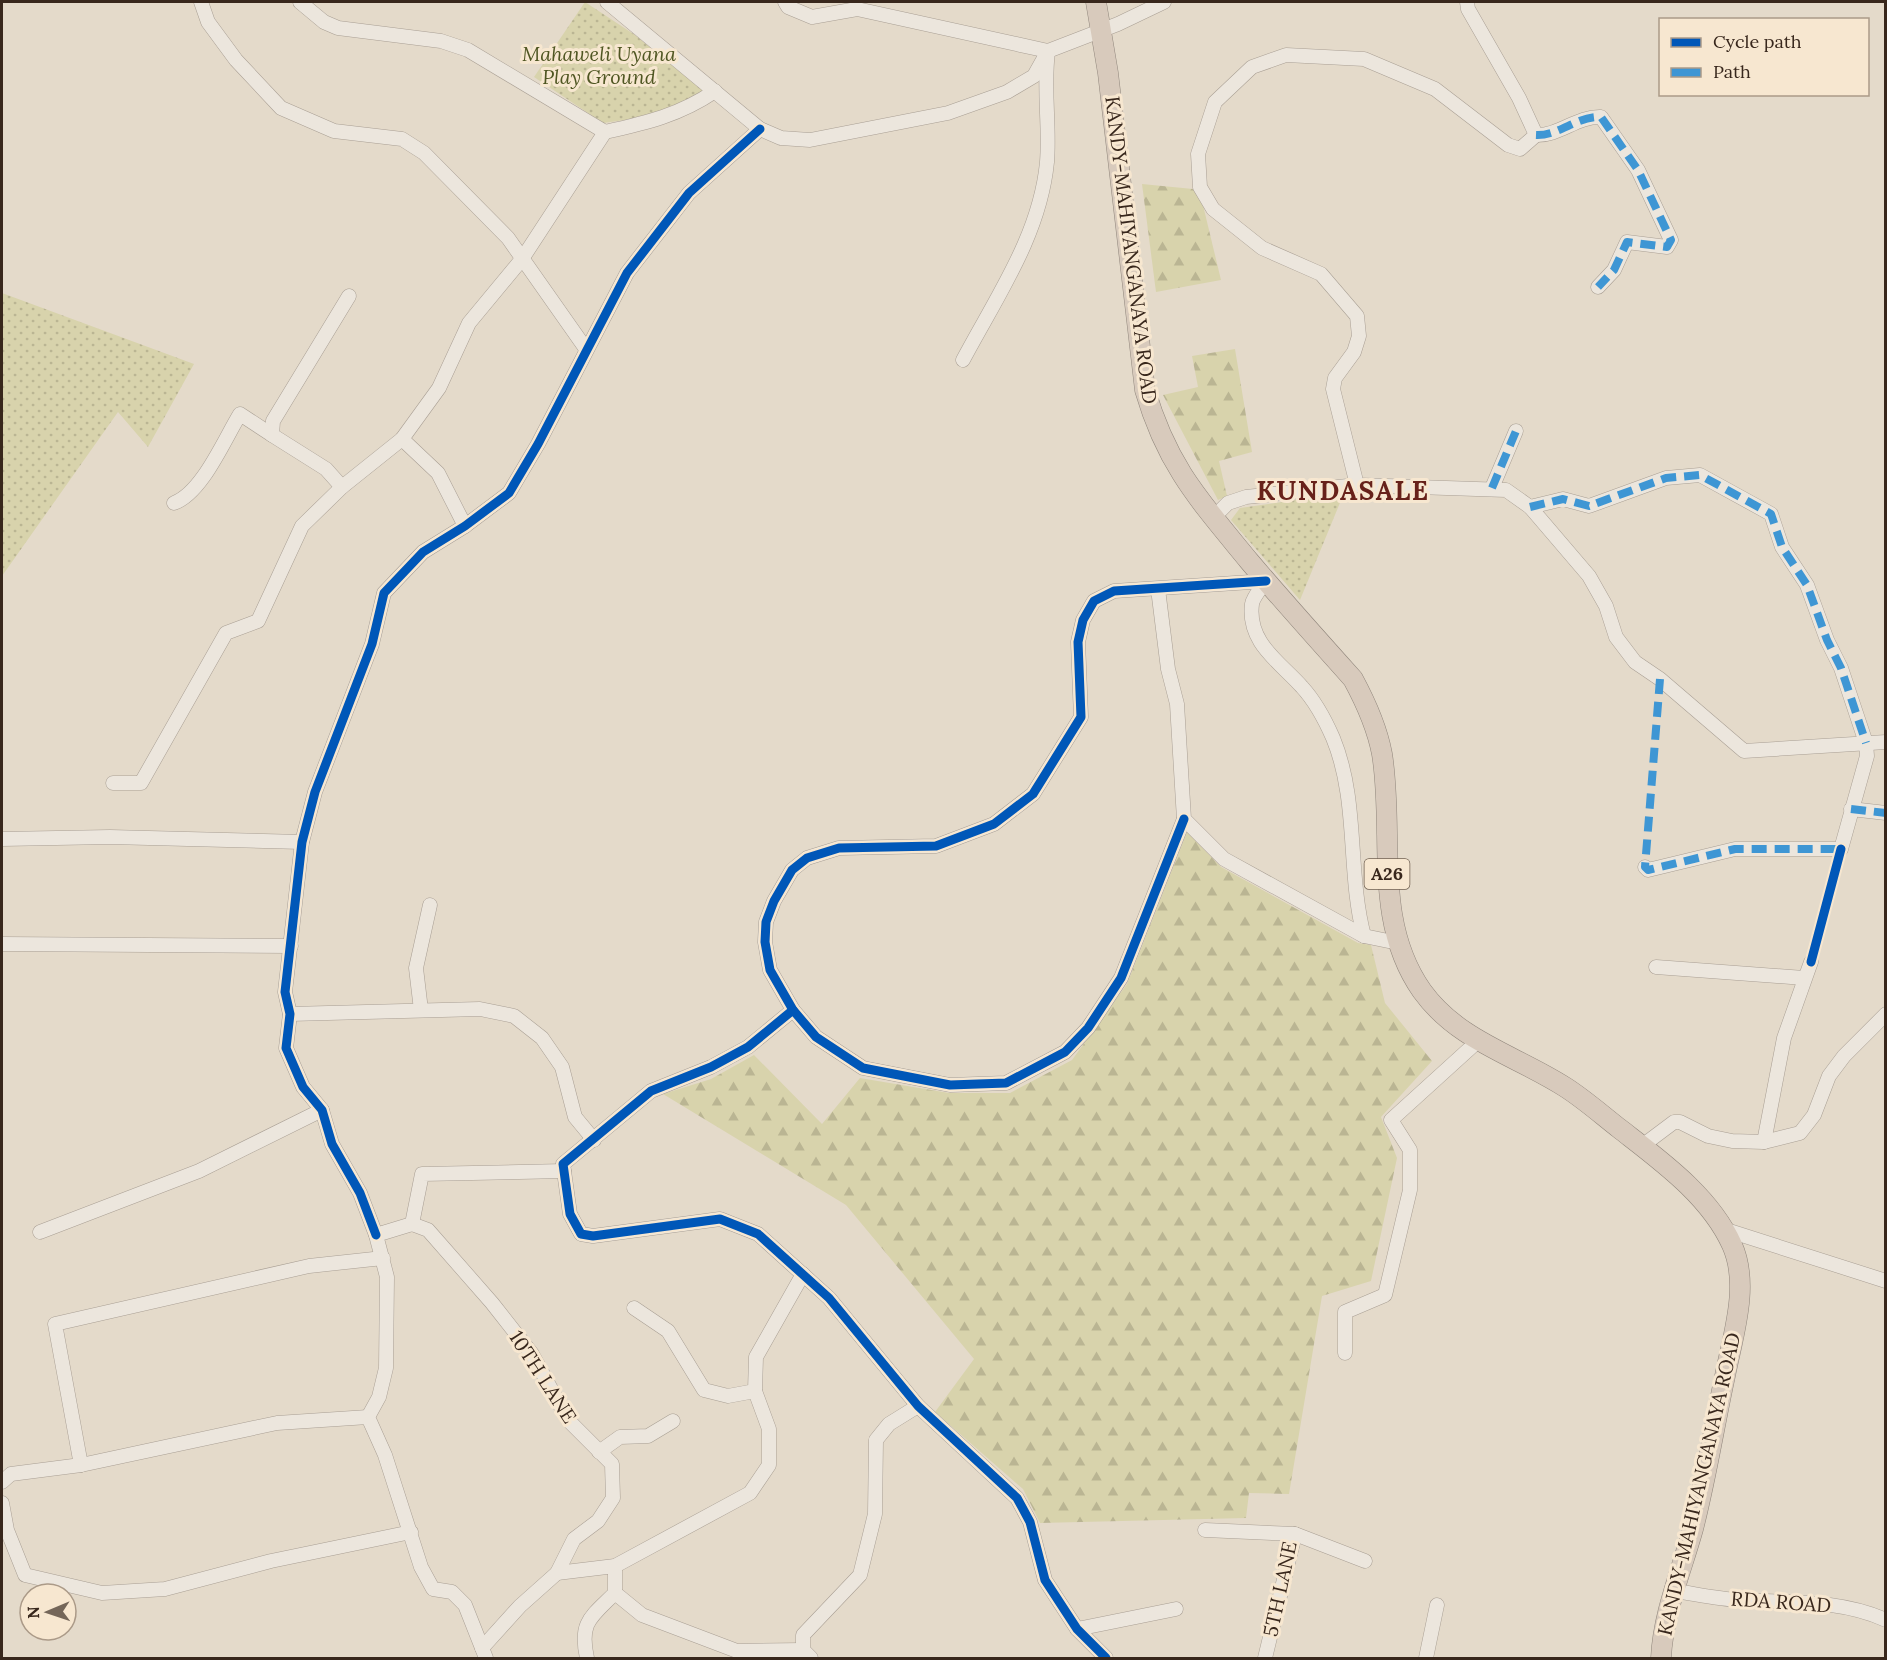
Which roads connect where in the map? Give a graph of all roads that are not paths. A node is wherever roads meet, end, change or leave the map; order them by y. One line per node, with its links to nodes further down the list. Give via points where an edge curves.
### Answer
1 (201, 2): 14 (street, via 208,22 236,60 281,108 334,131 402,139 424,153 508,238)
2 (300, 2): 12 (street, via 338,28 441,41 468,50)
3 (607, 2): 10 (street)
4 (784, 2): 9 (street, via 812,17 857,9)
5 (1096, 2): 8 (highway, KANDY-MAHIYANGANAYA ROAD / A26)
6 (1164, 2): 8 (street)
7 (1467, 2): 13 (street)
8 (1100, 30): 9 (street); 27 (highway, KANDY-MAHIYANGANAYA ROAD / A26, via 1145,390 1169,453)
9 (1048, 51): 11 (street, via 1034,76 1007,92 948,113 810,140 781,138); 18 (street, via 1044,80 1047,160 1041,200 1032,232)
10 (715, 91): 11 (street); 12 (street, via 691,108 657,121)
11 (760, 129): 17 (street, via 689,193 627,273)
12 (605, 132): 14 (street)
13 (1536, 135): 15 (street, via 1548,136 1591,116 1601,117 1638,170 1671,240 1667,247 1627,242 1614,270); 22 (street, via 1520,149 1508,145 1436,89 1364,59 1286,55 1252,67 1215,102 1198,154 1200,187 1213,209 1262,248 1322,274 1357,316 1359,336 1354,352 1335,378 1333,389)
14 (522, 258): 17 (street); 21 (street, via 469,323 439,388)
15 (1598, 287)
16 (349, 296): 20 (street, via 273,421)
17 (586, 349): 28 (street, via 509,493)
18 (963, 360)
19 (1516, 431): 24 (street)
20 (272, 435): 23 (street, via 327,469); 25 (street, via 240,414 200,481 186,499)
21 (402, 439): 23 (street); 28 (street, via 438,473)
22 (1357, 485): 24 (street); 27 (street, via 1246,497 1228,503)
23 (342, 487): 33 (street, via 302,526 258,621 225,633 141,783)
24 (1491, 488): 26 (street, via 1506,490)
25 (174, 503)
26 (1530, 507): 32 (street, via 1589,576 1606,606 1616,637 1635,662 1744,751); 32 (street, via 1563,499 1589,506 1666,478 1700,475 1771,514 1782,547 1807,585)
27 (1212, 519): 29 (highway, KANDY-MAHIYANGANAYA ROAD / A26)
28 (465, 526): 38 (street, via 423,552 384,593 372,644 315,792)
29 (1266, 581): 30 (street); 41 (street, via 1252,603 1255,633 1265,650 1304,688 1333,737 1349,798 1352,861); 42 (highway, KANDY-MAHIYANGANAYA ROAD / A26, via 1353,679 1376,729 1384,781 1386,865)
30 (1158, 589): 36 (street, via 1168,669 1177,704); 49 (street, via 1114,591 1094,601 1083,620 1078,642 1082,717 1033,794 1016,808 994,824 936,846 839,848 807,858 792,870 766,922 765,942 770,970)
31 (1886, 742): 32 (street)
32 (1866, 743): 34 (street, via 1867,756)
33 (113, 783)
34 (1851, 809): 35 (street); 39 (street, via 1840,849 1735,849 1648,870)
35 (1886, 813)
36 (1184, 819): 41 (street, via 1224,859); 49 (street, via 1121,978 1088,1028 1065,1052 1006,1083 950,1085 863,1068 816,1036)
37 (2, 839): 38 (street, via 110,837)
38 (302, 842): 44 (street)
39 (1645, 867)
40 (430, 905): 48 (street, via 417,968)
41 (1364, 936): 42 (street)
42 (1398, 943): 52 (highway, KANDY-MAHIYANGANAYA ROAD / A26, via 1421,990 1442,1015)
43 (2, 944): 44 (street)
44 (291, 946): 50 (street, via 285,992)
45 (1811, 962): 47 (street)
46 (1656, 967): 47 (street)
47 (1804, 978): 55 (street, via 1784,1038)
48 (421, 1010): 50 (street); 54 (street, via 480,1009 514,1016 542,1038 562,1067 575,1117)
49 (793, 1010): 54 (street, via 748,1047 651,1091)
50 (290, 1014): 53 (street, via 286,1048 303,1087)
51 (1886, 1014): 55 (street, via 1829,1076 1814,1115 1800,1133)
52 (1478, 1041): 56 (highway, KANDY-MAHIYANGANAYA ROAD / A26, via 1565,1087); 66 (street, via 1391,1120 1410,1150 1410,1190 1385,1295 1346,1312)
53 (322, 1110): 60 (street, via 199,1171); 61 (street, via 332,1144 360,1193)
54 (594, 1140): 57 (street, via 563,1164)
55 (1764, 1142): 56 (street, via 1708,1136 1674,1122)
56 (1642, 1146): 59 (highway, KANDY-MAHIYANGANAYA ROAD / A26, via 1677,1176)
57 (564, 1172): 58 (street, via 422,1174); 63 (street, via 570,1214 581,1234 593,1236 720,1219 758,1234)
58 (412, 1224): 61 (street); 71 (street, 10TH LANE, via 428,1230 492,1303 532,1354 568,1420)
59 (1723, 1229): 64 (street); 81 (highway, KANDY-MAHIYANGANAYA ROAD / A26, via 1738,1266 1739,1297 1694,1526)
60 (40, 1232)
61 (376, 1234): 62 (street)
62 (383, 1258): 69 (street, via 387,1277 386,1368 379,1397); 72 (street, via 309,1266 55,1324)
63 (803, 1274): 67 (street, via 756,1357); 68 (street, via 829,1298)
64 (1886, 1281)
65 (634, 1308): 67 (street, via 668,1331 704,1390 728,1396)
66 (1345, 1353)
67 (755, 1390): 79 (street, via 769,1429 770,1465 750,1492)
68 (918, 1406): 86 (street, via 1017,1498 1029,1522 1045,1580); 88 (street, via 889,1424 876,1440 875,1514 860,1575 803,1635)
69 (368, 1417): 72 (street, via 276,1423); 76 (street)
70 (673, 1421): 71 (street, via 648,1436 620,1437)
71 (598, 1452): 80 (street, 10TH LANE, via 612,1464 613,1498 598,1521 574,1539)
72 (81, 1465): 73 (street, via 10,1474)
73 (2, 1482)
74 (2, 1503): 76 (street, via 7,1530 25,1575 102,1593 165,1589 271,1561)
75 (1205, 1530): 77 (street, 5TH LANE)
76 (411, 1532): 87 (street, via 421,1567 433,1589 452,1592 465,1605)
77 (1295, 1534): 78 (street); 91 (street, 5TH LANE)
78 (1365, 1561)
79 (615, 1566): 80 (street); 82 (street)
80 (557, 1573): 87 (street, 10TH LANE, via 520,1606)
81 (1674, 1591): 85 (street, RDA ROAD, via 1737,1600 1821,1603 1869,1612); 93 (highway, KANDY-MAHIYANGANAYA ROAD / A26)
82 (615, 1593): 88 (street, via 642,1615 737,1651); 89 (street, via 590,1617 582,1637)
83 (1437, 1605): 92 (street)
84 (1176, 1610): 86 (street)
85 (1886, 1620)
86 (1077, 1629): 90 (street)
87 (484, 1653)
88 (807, 1654)
89 (587, 1659)
90 (1106, 1659)
91 (1264, 1659)
92 (1426, 1659)
93 (1661, 1659)

